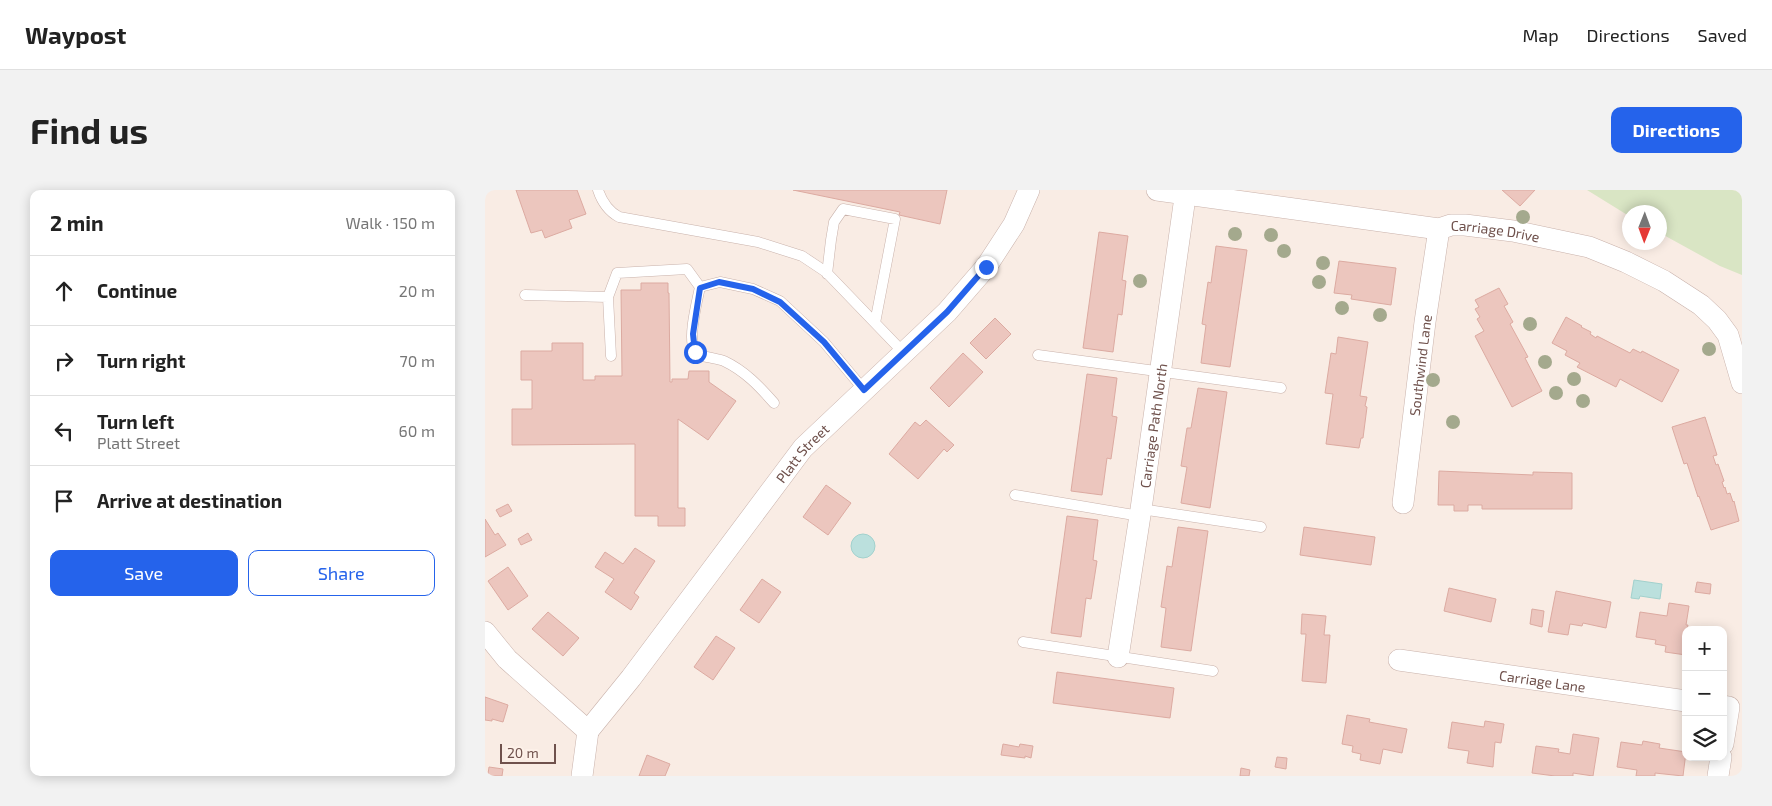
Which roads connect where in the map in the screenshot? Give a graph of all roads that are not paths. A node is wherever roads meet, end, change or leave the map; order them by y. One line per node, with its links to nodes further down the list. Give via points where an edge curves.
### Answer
1 (598, 190): 6 (lane, via 604,205 619,218 758,242 802,256)
2 (1029, 190): 11 (street, Platt Street, via 1014,224 986,267 947,312)
3 (1157, 190): 4 (street, Carriage Drive)
4 (1186, 192): 5 (street, Carriage Drive); 14 (street, Carriage Path North)
5 (1439, 229): 15 (street, Carriage Drive, via 1465,225 1589,247 1657,277 1701,305 1717,320 1728,335); 20 (street, Southwind Lane)
6 (827, 274): 10 (lane); 10 (lane, via 834,222 843,209 895,219)
7 (700, 288): 9 (lane, via 687,269 617,274); 17 (lane, via 719,282 753,289 780,302 824,342); 18 (lane, via 693,334 695,352 699,356 722,360 741,371 757,383)
8 (525, 295): 9 (lane)
9 (608, 297): 13 (lane)
10 (875, 323): 11 (lane)
11 (903, 352): 17 (street, Platt Street)
12 (1038, 355): 14 (lane)
13 (611, 356)
14 (1161, 371): 16 (lane); 21 (street, Carriage Path North)
15 (1742, 384)
16 (1281, 388)
17 (864, 390): 31 (street, Platt Street, via 803,448)
18 (774, 403)
19 (1015, 495): 21 (lane)
20 (1403, 503)
21 (1141, 513): 22 (lane); 25 (street, Carriage Path North)
22 (1261, 527)
23 (485, 633): 31 (street, via 507,659)
24 (1023, 642): 25 (lane)
25 (1117, 657): 27 (lane)
26 (1399, 660): 28 (street, Carriage Lane)
27 (1213, 671)
28 (1682, 700)
29 (1727, 707): 30 (street)
30 (1727, 719)
31 (588, 731): 33 (street)
32 (1720, 761): 34 (street)
33 (582, 776)
34 (1718, 776)

